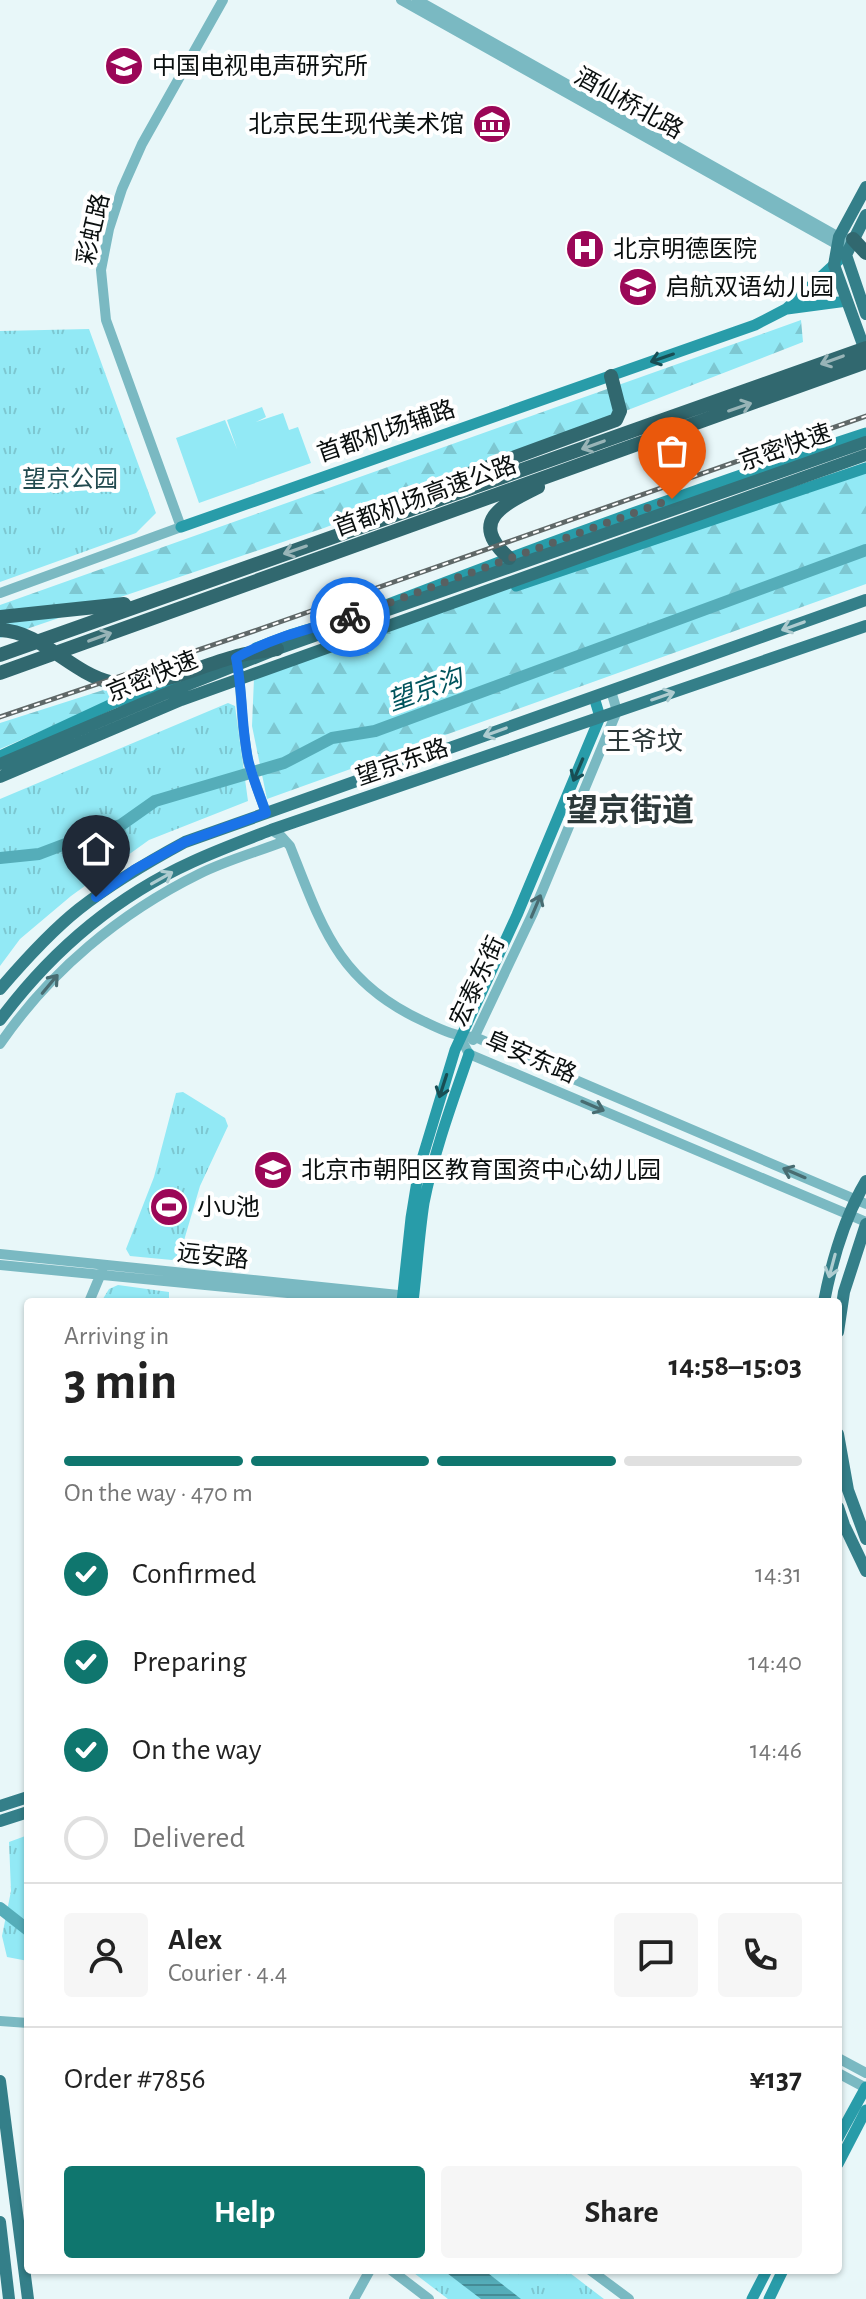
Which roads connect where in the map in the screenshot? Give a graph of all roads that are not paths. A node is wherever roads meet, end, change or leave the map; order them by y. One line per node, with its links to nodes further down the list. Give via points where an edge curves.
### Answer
1 (223, 0): 23 (street, 彩虹路, via 142,144 113,216 101,270 106,320)
2 (401, 0): 6 (street, 酒仙桥北路)
3 (417, 0): 6 (street, 酒仙桥北路)
4 (866, 187): 6 (main road)
5 (866, 215): 6 (main road)
6 (842, 240): 7 (highway); 8 (main road); 9 (main road)
7 (866, 253)
8 (846, 255): 9 (main road); 12 (main road)
9 (834, 265): 10 (main road); 11 (main road)
10 (847, 301): 11 (main road); 13 (main road)
11 (786, 309): 15 (main road, 首都机场辅路, one-way to 15)
12 (866, 314)
13 (866, 350): 16 (highway, 首都机场高速公路, one-way to 16)
14 (866, 362): 16 (highway, 首都机场高速公路)
15 (611, 376): 22 (highway, via 620,411 616,420 458,478); 23 (main road, 首都机场辅路)
16 (801, 378): 20 (highway, 首都机场高速公路, one-way to 16); 22 (highway, 首都机场高速公路, one-way to 22)
17 (866, 433): 24 (main road)
18 (866, 442): 31 (highway, 京密快速)
19 (866, 455): 42 (highway, 京密快速, via 181,700)
20 (590, 460): 24 (highway, via 495,513 490,533); 34 (highway, 首都机场高速公路, one-way to 20)
21 (866, 468): 35 (main road)
22 (390, 517): 26 (highway, 首都机场高速公路, one-way to 26)
23 (181, 527): 25 (street, 首都机场辅路)
24 (509, 558): 33 (main road)
25 (0, 593)
26 (156, 599): 28 (highway); 32 (highway, 首都机场高速公路)
27 (866, 600): 36 (main road, 望京东路, one-way to 36)
28 (0, 617)
29 (866, 626): 38 (main road, 望京东路, one-way to 29)
30 (0, 630): 31 (highway, via 25,636 98,679 130,684)
31 (277, 649): 41 (highway, 京密快速)
32 (0, 655)
33 (236, 658): 35 (street); 40 (main road, via 114,703)
34 (0, 673)
35 (241, 682): 42 (main road); 43 (street, via 248,762)
36 (611, 691): 37 (main road, 望京东路); 38 (street)
37 (594, 697): 39 (main road); 43 (main road, 望京东路, one-way to 43)
38 (617, 711): 39 (main road, 望京东路); 49 (street, 宏泰东街, one-way to 38)
39 (600, 717): 44 (main road, 望京东路); 48 (main road, 宏泰东街, one-way to 48)
40 (0, 756)
41 (0, 764)
42 (0, 780)
43 (266, 813): 46 (main road, 望京东路, via 185,842 134,870 77,910)
44 (271, 830): 45 (street); 47 (main road, 望京东路, one-way to 44, via 43,968 113,908 191,862)
45 (288, 843): 48 (street, via 332,945 358,978 405,1013); 50 (street, one-way to 45, via 59,973 118,922 203,872)
46 (0, 989)
47 (0, 1020)
48 (460, 1037): 49 (street, 阜安东路); 51 (street, 阜安东路); 62 (main road, 宏泰东街, one-way to 62, via 419,1169)
49 (475, 1037): 51 (street, 宏泰东街); 53 (street, 阜安东路, one-way to 49)
50 (1, 1042)
51 (469, 1054): 54 (street, 阜安东路, one-way to 54); 63 (main road, 宏泰东街, via 431,1171)
52 (866, 1181): 53 (main road)
53 (861, 1201): 54 (main road)
54 (849, 1214): 55 (street, 阜安东路); 64 (main road, one-way to 64)
55 (866, 1223): 65 (main road)
56 (0, 1254): 58 (street, 远安路)
57 (0, 1265): 58 (street, 远安路)
58 (102, 1270): 59 (street); 60 (street, 远安路); 61 (street, 远安路)
59 (91, 1298)
60 (345, 1298)
61 (387, 1298)
62 (407, 1298)
63 (407, 1298)
64 (825, 1298)
65 (842, 1305)
66 (842, 1459): 67 (main road)
67 (854, 1505): 68 (main road); 69 (main road)
68 (842, 1508)
69 (859, 1520): 70 (main road); 72 (main road)
70 (842, 1526)
71 (842, 1528): 73 (main road)
72 (866, 1539)
73 (866, 1571)
74 (24, 1798): 75 (main road)
75 (0, 1806)
76 (24, 1813): 77 (main road)
77 (0, 1821)
78 (0, 2021): 79 (street)
79 (24, 2023)
80 (842, 2060): 81 (street)
81 (866, 2073)
82 (842, 2075): 84 (street)
83 (0, 2081): 89 (main road)
84 (866, 2088): 86 (main road)
85 (866, 2110): 87 (main road)
86 (842, 2131)
87 (842, 2156)
88 (0, 2222): 96 (main road)
89 (24, 2268)
90 (25, 2274): 97 (main road)
91 (368, 2274): 98 (street)
92 (396, 2274): 99 (street)
93 (595, 2274): 100 (street)
94 (765, 2274): 101 (main road)
95 (781, 2274): 102 (main road)
96 (9, 2299)
97 (28, 2299)
98 (354, 2299)
99 (429, 2299)
100 (629, 2299)
101 (752, 2299)
102 (769, 2299)

